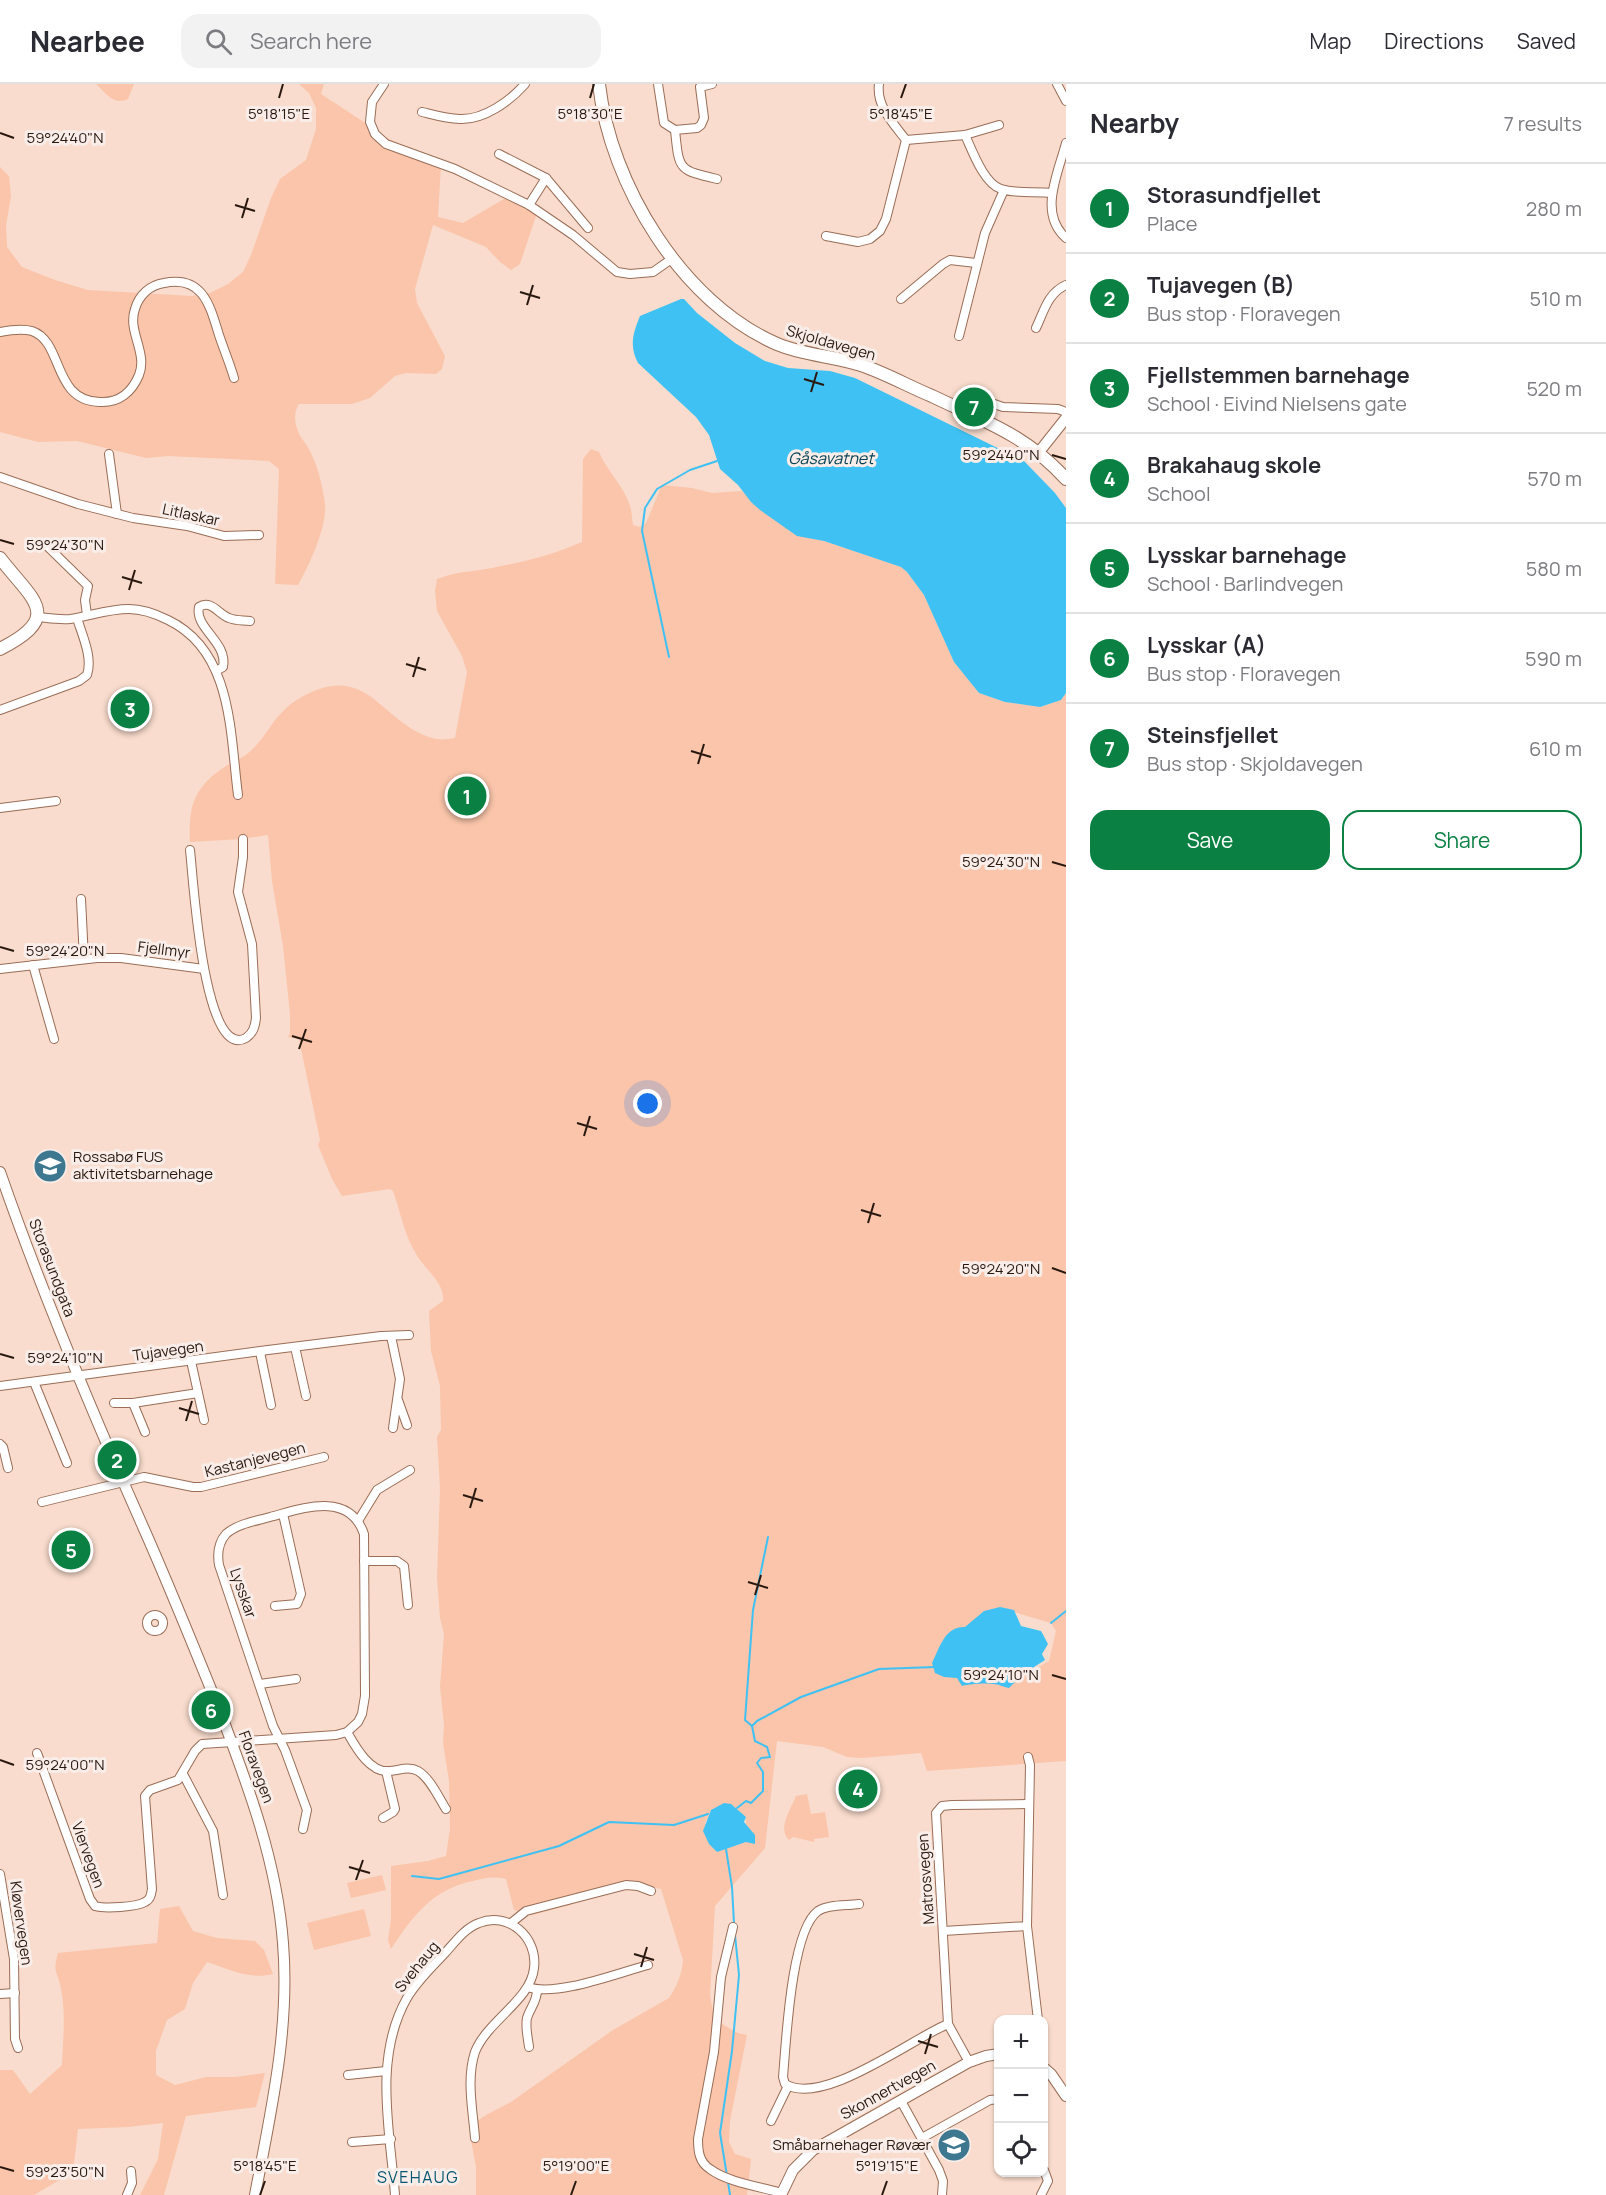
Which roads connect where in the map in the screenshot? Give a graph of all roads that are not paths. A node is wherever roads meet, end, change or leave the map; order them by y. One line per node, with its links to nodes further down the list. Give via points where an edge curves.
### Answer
1 (384, 84): 22 (street, via 374,96 370,114 372,129 380,140 455,169)
2 (525, 84): 10 (street, via 504,104 466,119)
3 (598, 84): 26 (main road, Skjoldavegen, via 621,173 647,223)
4 (658, 84): 12 (street, via 664,123)
5 (712, 84): 8 (street)
6 (879, 84): 14 (street, via 880,104)
7 (1058, 84): 9 (street)
8 (700, 86): 12 (street, via 703,123 697,128)
9 (1066, 101)
10 (422, 112)
11 (999, 125): 13 (street)
12 (675, 130): 19 (street, via 681,166 688,172)
13 (965, 135): 14 (street); 20 (street, via 986,177)
14 (906, 140): 24 (street, via 880,231 858,242)
15 (1066, 144): 17 (street)
16 (499, 154): 18 (street)
17 (1064, 156): 21 (street)
18 (546, 178): 22 (street); 23 (street)
19 (717, 179)
20 (1004, 190): 21 (street); 27 (street)
21 (1052, 194): 25 (street, via 1053,218)
22 (529, 205): 26 (street, via 617,272 653,272)
23 (588, 228)
24 (826, 236)
25 (1066, 238)
26 (673, 258): 37 (main road, Skjoldavegen, via 718,306 761,337 879,372 1010,433)
27 (976, 263): 29 (street, via 950,260); 32 (street)
28 (1066, 285): 30 (street, via 1049,298)
29 (901, 299)
30 (1036, 328)
31 (0, 332): 33 (street, via 34,332 47,343 72,391 88,400 112,401 126,395 141,369 133,324 139,301 157,284 180,282 193,286 206,298)
32 (959, 336)
33 (234, 378)
34 (977, 399): 35 (street, via 1003,407)
35 (1066, 412)
36 (1064, 424): 37 (street)
37 (1039, 452): 40 (main road, Skjoldavegen)
38 (109, 454): 41 (street)
39 (0, 477): 41 (street, Litlaskar)
40 (1066, 479)
41 (117, 514): 42 (street, Litlaskar, via 224,536)
42 (259, 535)
43 (48, 547): 45 (street, via 88,586)
44 (0, 558): 46 (main road, via 35,601)
45 (87, 615): 47 (street); 50 (street, via 130,609 159,615 192,636)
46 (38, 617): 47 (street); 49 (main road, via 34,626)
47 (77, 618): 51 (street, via 87,648 87,675)
48 (250, 621): 50 (street, via 231,619 210,605 199,607 200,619 223,655 223,667)
49 (0, 649)
50 (216, 671): 52 (street, via 226,706)
51 (0, 710)
52 (238, 795)
53 (56, 801): 54 (street)
54 (0, 808)
55 (243, 839): 61 (street, via 238,892 252,944 256,1018 249,1036 233,1040 226,1036)
56 (190, 850): 61 (street)
57 (81, 899): 58 (street)
58 (84, 959): 59 (street, Fjellmyr); 61 (street, Fjellmyr, via 121,958)
59 (33, 965): 60 (street, Fjellmyr); 62 (street)
60 (0, 969)
61 (204, 969)
62 (54, 1039)
63 (0, 1172): 69 (street, Storasundgata)
64 (409, 1335): 65 (street, Tujavegen)
65 (391, 1336): 66 (street, Tujavegen); 74 (street, via 399,1369)
66 (295, 1347): 67 (street, Tujavegen); 73 (street)
67 (260, 1352): 68 (street, Tujavegen); 77 (street)
68 (192, 1361): 69 (street, Tujavegen); 72 (street)
69 (79, 1375): 70 (street, Tujavegen); 87 (street, Floravegen)
70 (34, 1382): 71 (street, Tujavegen); 84 (street)
71 (0, 1386)
72 (198, 1393): 75 (street); 78 (street)
73 (306, 1396)
74 (398, 1400): 79 (street); 80 (street)
75 (133, 1403): 76 (street); 81 (street)
76 (114, 1404)
77 (271, 1405)
78 (204, 1420)
79 (407, 1425)
80 (393, 1428)
81 (145, 1432)
82 (0, 1444): 85 (street)
83 (324, 1457): 87 (street, Kastanjevegen, via 201,1487 151,1478)
84 (67, 1463)
85 (8, 1468)
86 (410, 1470): 90 (street, via 377,1490)
87 (123, 1481): 88 (street, Kastanjevegen); 98 (street, Floravegen, via 187,1627)
88 (42, 1502)
89 (283, 1514): 90 (street, Lysskar, via 324,1505 344,1510); 93 (street, Lysskar, via 301,1593 297,1604); 95 (street, Lysskar, via 233,1529 218,1548 219,1565)
90 (358, 1521): 91 (street, via 364,1534)
91 (364, 1561): 92 (street, via 397,1561 404,1566); 96 (street, via 365,1696 362,1714)
92 (408, 1605)
93 (274, 1606)
94 (297, 1679): 95 (street)
95 (260, 1684): 97 (street, Lysskar)
96 (347, 1732): 97 (street); 101 (street, via 364,1756)
97 (279, 1738): 98 (street); 106 (street, Lysskar, via 307,1810)
98 (231, 1742): 102 (street, via 202,1744); 142 (street, Floravegen, via 268,1851 283,1943 281,2054)
99 (38, 1753): 102 (street, Viervegen, via 90,1899 95,1906 104,1908 145,1902 151,1897 145,1796)
100 (1028, 1757): 103 (street)
101 (386, 1771): 104 (street, via 409,1768 420,1772); 105 (street, via 395,1809)
102 (183, 1774): 109 (street, via 213,1831)
103 (1028, 1804): 112 (street); 114 (street, Matrosvegen, via 952,1805 938,1809 935,1817)
104 (446, 1809)
105 (383, 1818)
106 (303, 1829)
107 (0, 1877): 118 (street, Kløvervegen, via 11,1932)
108 (651, 1891): 111 (street, via 626,1885 526,1911)
109 (223, 1895)
110 (858, 1904): 129 (street, via 827,1907 818,1911 807,1926 791,1986 783,2077)
111 (511, 1923): 116 (street, via 524,1932 531,1944 533,1977); 127 (street, Svehaug, via 487,1920 465,1931 417,1984 392,2036)
112 (1028, 1926): 114 (street, Matrosvegen); 120 (street)
113 (733, 1927): 140 (street, via 721,1977 698,2151 709,2169)
114 (943, 1931): 121 (street, Matrosvegen)
115 (648, 1965): 117 (street, via 558,1989)
116 (528, 1987): 117 (street); 134 (street, via 488,2030 475,2054 471,2079)
117 (537, 1990): 122 (street, via 526,2025)
118 (15, 1993): 119 (street); 123 (street, Kløvervegen)
119 (0, 1994)
120 (1038, 2015)
121 (948, 2024): 125 (street, Matrosvegen); 129 (street, via 856,2075 814,2088)
122 (529, 2047)
123 (18, 2048)
124 (994, 2055): 125 (street, Skonnertvegen)
125 (969, 2062): 132 (street, Skonnertvegen)
126 (1045, 2069): 130 (street)
127 (386, 2072): 128 (street); 136 (street, Svehaug)
128 (348, 2075)
129 (788, 2086): 133 (street)
130 (1066, 2096)
131 (994, 2100): 135 (street)
132 (901, 2101): 135 (street); 140 (street, Skonnertvegen, via 813,2150 793,2170)
133 (771, 2121)
134 (475, 2138)
135 (922, 2138): 144 (street, via 943,2181)
136 (391, 2139): 137 (street); 143 (street, Svehaug)
137 (352, 2142)
138 (131, 2171): 141 (street)
139 (1047, 2177): 145 (street)
140 (782, 2194)
141 (127, 2195)
142 (255, 2195)
143 (396, 2195)
144 (942, 2195)
145 (1041, 2195)

